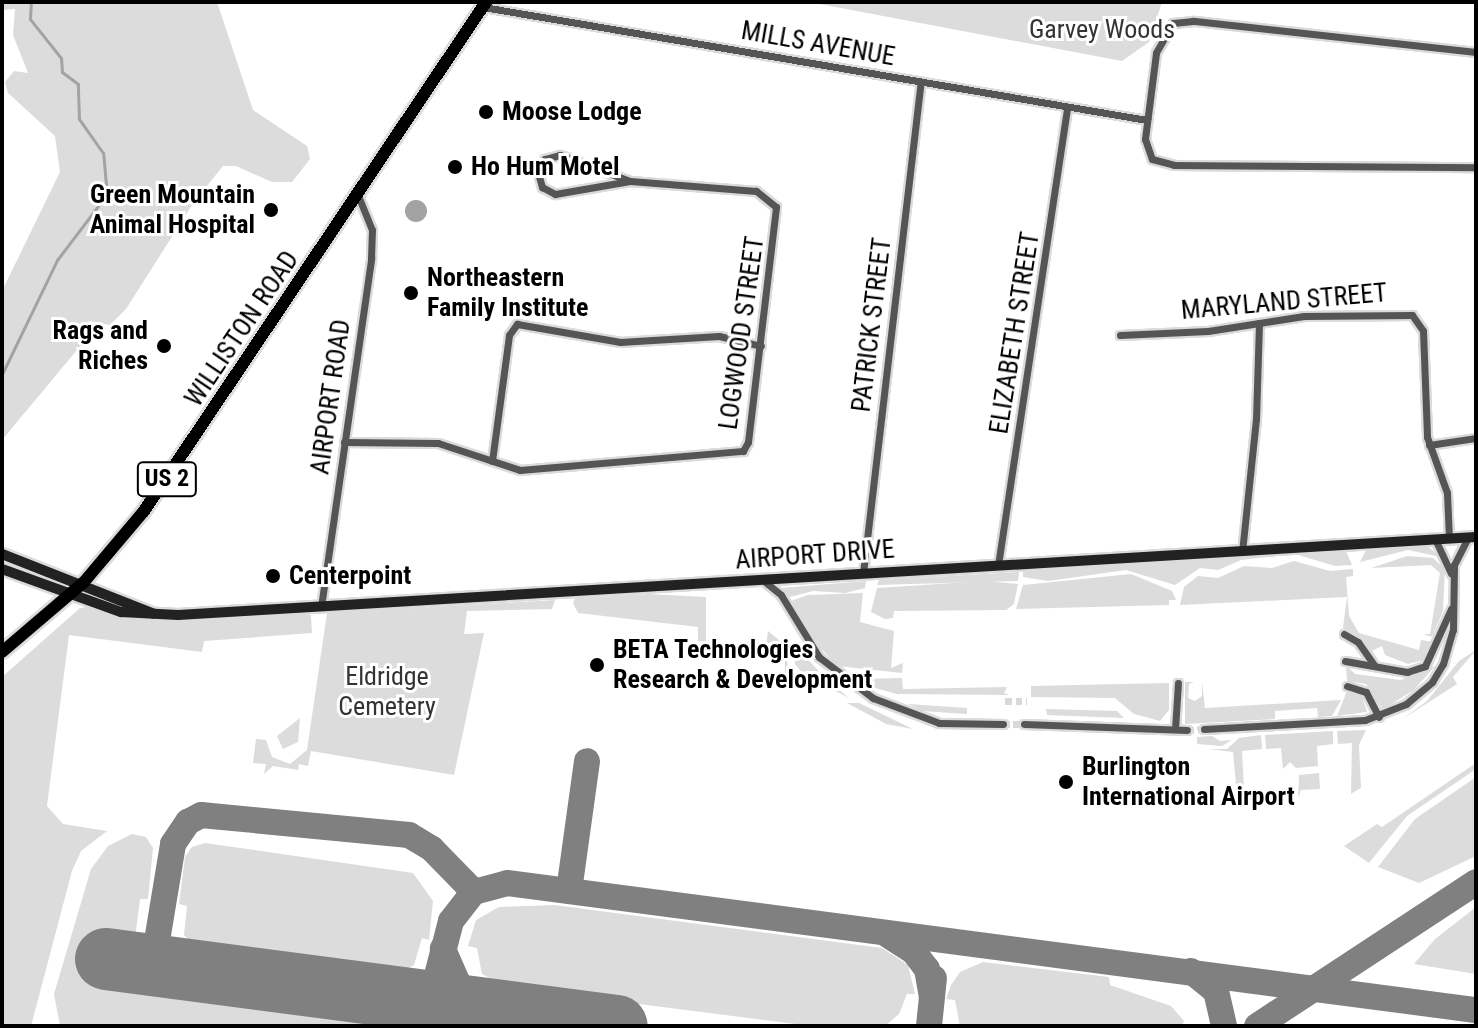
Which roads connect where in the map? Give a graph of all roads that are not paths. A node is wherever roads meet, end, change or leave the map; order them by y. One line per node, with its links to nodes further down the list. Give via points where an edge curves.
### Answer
1 (484, 5): 3 (street, MILLS AVENUE); 8 (main road, WILLISTON ROAD / US 2)
2 (1476, 52): 5 (street, via 1173,23 1156,53)
3 (921, 82): 4 (street, MILLS AVENUE); 23 (street, PATRICK STREET)
4 (1067, 107): 5 (street, MILLS AVENUE); 21 (street, ELIZABETH STREET)
5 (1147, 120): 6 (street, via 1145,144 1152,159 1174,165)
6 (1476, 167)
7 (630, 181): 7 (street, LOGWOOD STREET, via 560,155 545,159 538,173 542,187 555,194); 11 (street, LOGWOOD STREET, via 751,190 774,203 778,218)
8 (358, 196): 13 (street, AIRPORT ROAD, via 372,230 371,258); 26 (main road, WILLISTON ROAD / US 2, via 165,482)
9 (1259, 323): 10 (street, MARYLAND STREET); 14 (street, MARYLAND STREET, via 1381,312 1412,315 1423,335); 19 (street, via 1257,404)
10 (1120, 335)
11 (761, 346): 15 (street, LOGWOOD STREET, via 748,442 740,453 530,470); 15 (street, via 719,336 620,342 517,324 509,335)
12 (1476, 438): 14 (street)
13 (344, 442): 15 (street, LOGWOOD STREET, via 438,443); 29 (street, AIRPORT ROAD)
14 (1429, 445): 18 (street, MARYLAND STREET, via 1447,493)
15 (492, 461)
16 (1472, 537): 18 (main road, AIRPORT DRIVE); 24 (street, via 1457,554)
17 (1435, 539): 18 (main road, AIRPORT DRIVE); 19 (main road, AIRPORT DRIVE); 24 (street)
18 (1449, 539)
19 (1242, 552): 21 (main road, AIRPORT DRIVE)
20 (2, 554): 26 (main road, AIRPORT DRIVE)
21 (998, 565): 23 (main road, AIRPORT DRIVE)
22 (2, 569): 27 (main road, AIRPORT DRIVE)
23 (863, 573): 25 (main road, AIRPORT DRIVE)
24 (1452, 579): 28 (street)
25 (764, 581): 29 (main road, AIRPORT DRIVE); 38 (street, via 781,595 819,657 873,698 939,723)
26 (84, 582): 27 (main road, WILLISTON ROAD / US 2); 30 (main road, AIRPORT DRIVE)
27 (72, 593): 30 (main road, AIRPORT DRIVE, via 121,612); 32 (main road, WILLISTON ROAD / US 2)
28 (1453, 604): 34 (street, via 1425,666 1407,672); 37 (street, via 1450,645 1432,682 1406,704)
29 (321, 607): 30 (main road, AIRPORT DRIVE)
30 (156, 615)
31 (1344, 634): 34 (street, via 1358,642)
32 (2, 652)
33 (1345, 661): 34 (street)
34 (1375, 666)
35 (1178, 683): 40 (street)
36 (1347, 686): 37 (street, via 1366,692)
37 (1379, 717): 41 (street)
38 (1003, 724)
39 (1024, 724): 40 (street)
40 (1175, 729): 42 (street)
41 (1204, 729)
42 (1187, 730)

